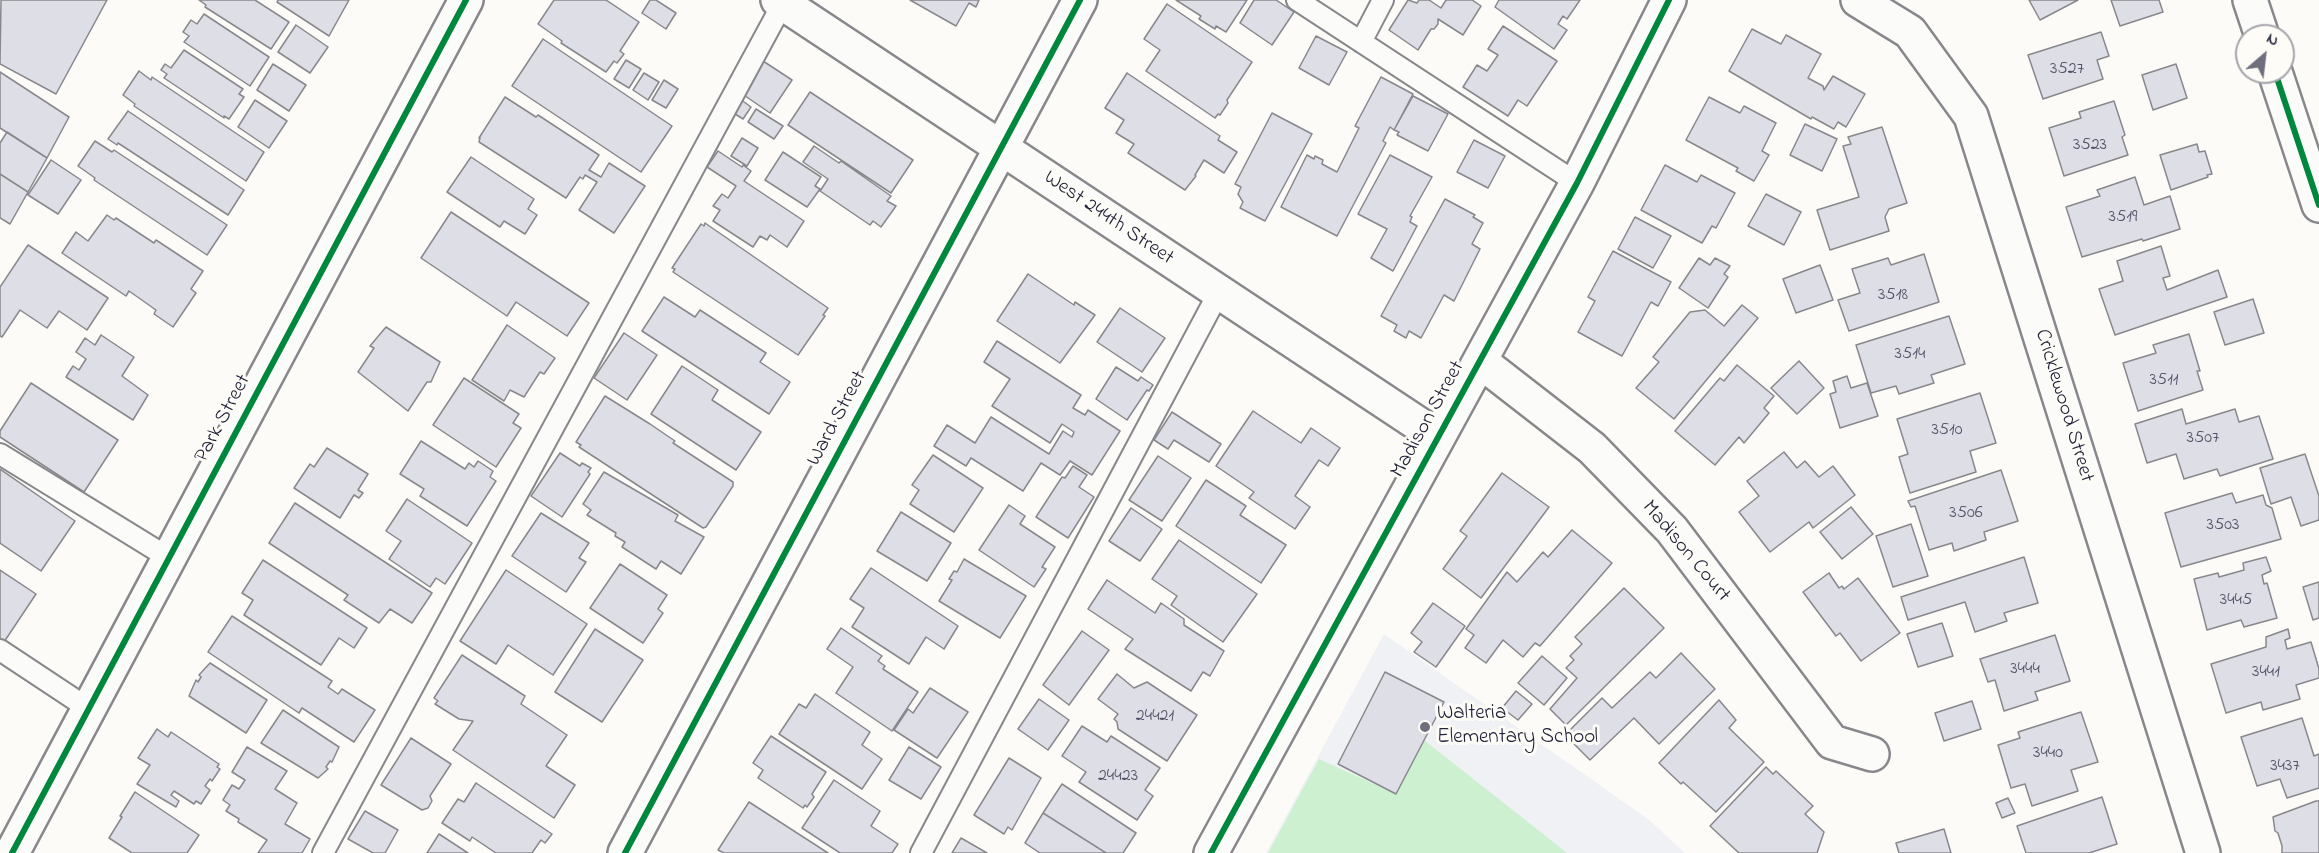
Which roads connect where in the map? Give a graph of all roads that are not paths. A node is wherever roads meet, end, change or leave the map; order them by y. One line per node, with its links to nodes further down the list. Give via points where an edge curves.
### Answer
1 (466, 0): 20 (main road, Park Street)
2 (1080, 0): 12 (main road, Ward Street)
3 (1297, 0): 10 (lane)
4 (1383, 0): 10 (lane)
5 (1669, 0): 14 (main road, Madison Street)
6 (1858, 0): 29 (main road, Cricklewood Street, via 1910,32 1971,116)
7 (2250, 0): 9 (main road)
8 (781, 2): 12 (main road, West 244th Street); 25 (lane)
9 (2258, 24)
10 (1361, 42): 14 (lane)
11 (2280, 84): 13 (main road)
12 (1001, 147): 16 (main road, West 244th Street); 26 (main road, Ward Street)
13 (2311, 154): 15 (main road)
14 (1577, 183): 17 (main road, Madison Street)
15 (2319, 205)
16 (1219, 292): 18 (main road, West 244th Street); 27 (lane)
17 (1480, 361): 18 (main road, Madison Street); 23 (main road, Madison Court, via 1592,448 1672,530 1832,742)
18 (1438, 437): 28 (main road, Madison Street)
19 (0, 454): 20 (lane)
20 (169, 558): 22 (main road, Park Street)
21 (0, 650): 22 (lane)
22 (89, 709): 24 (main road, Park Street)
23 (1872, 754)
24 (12, 853)
25 (323, 853)
26 (625, 853)
27 (921, 853)
28 (1211, 853)
29 (2204, 853)

